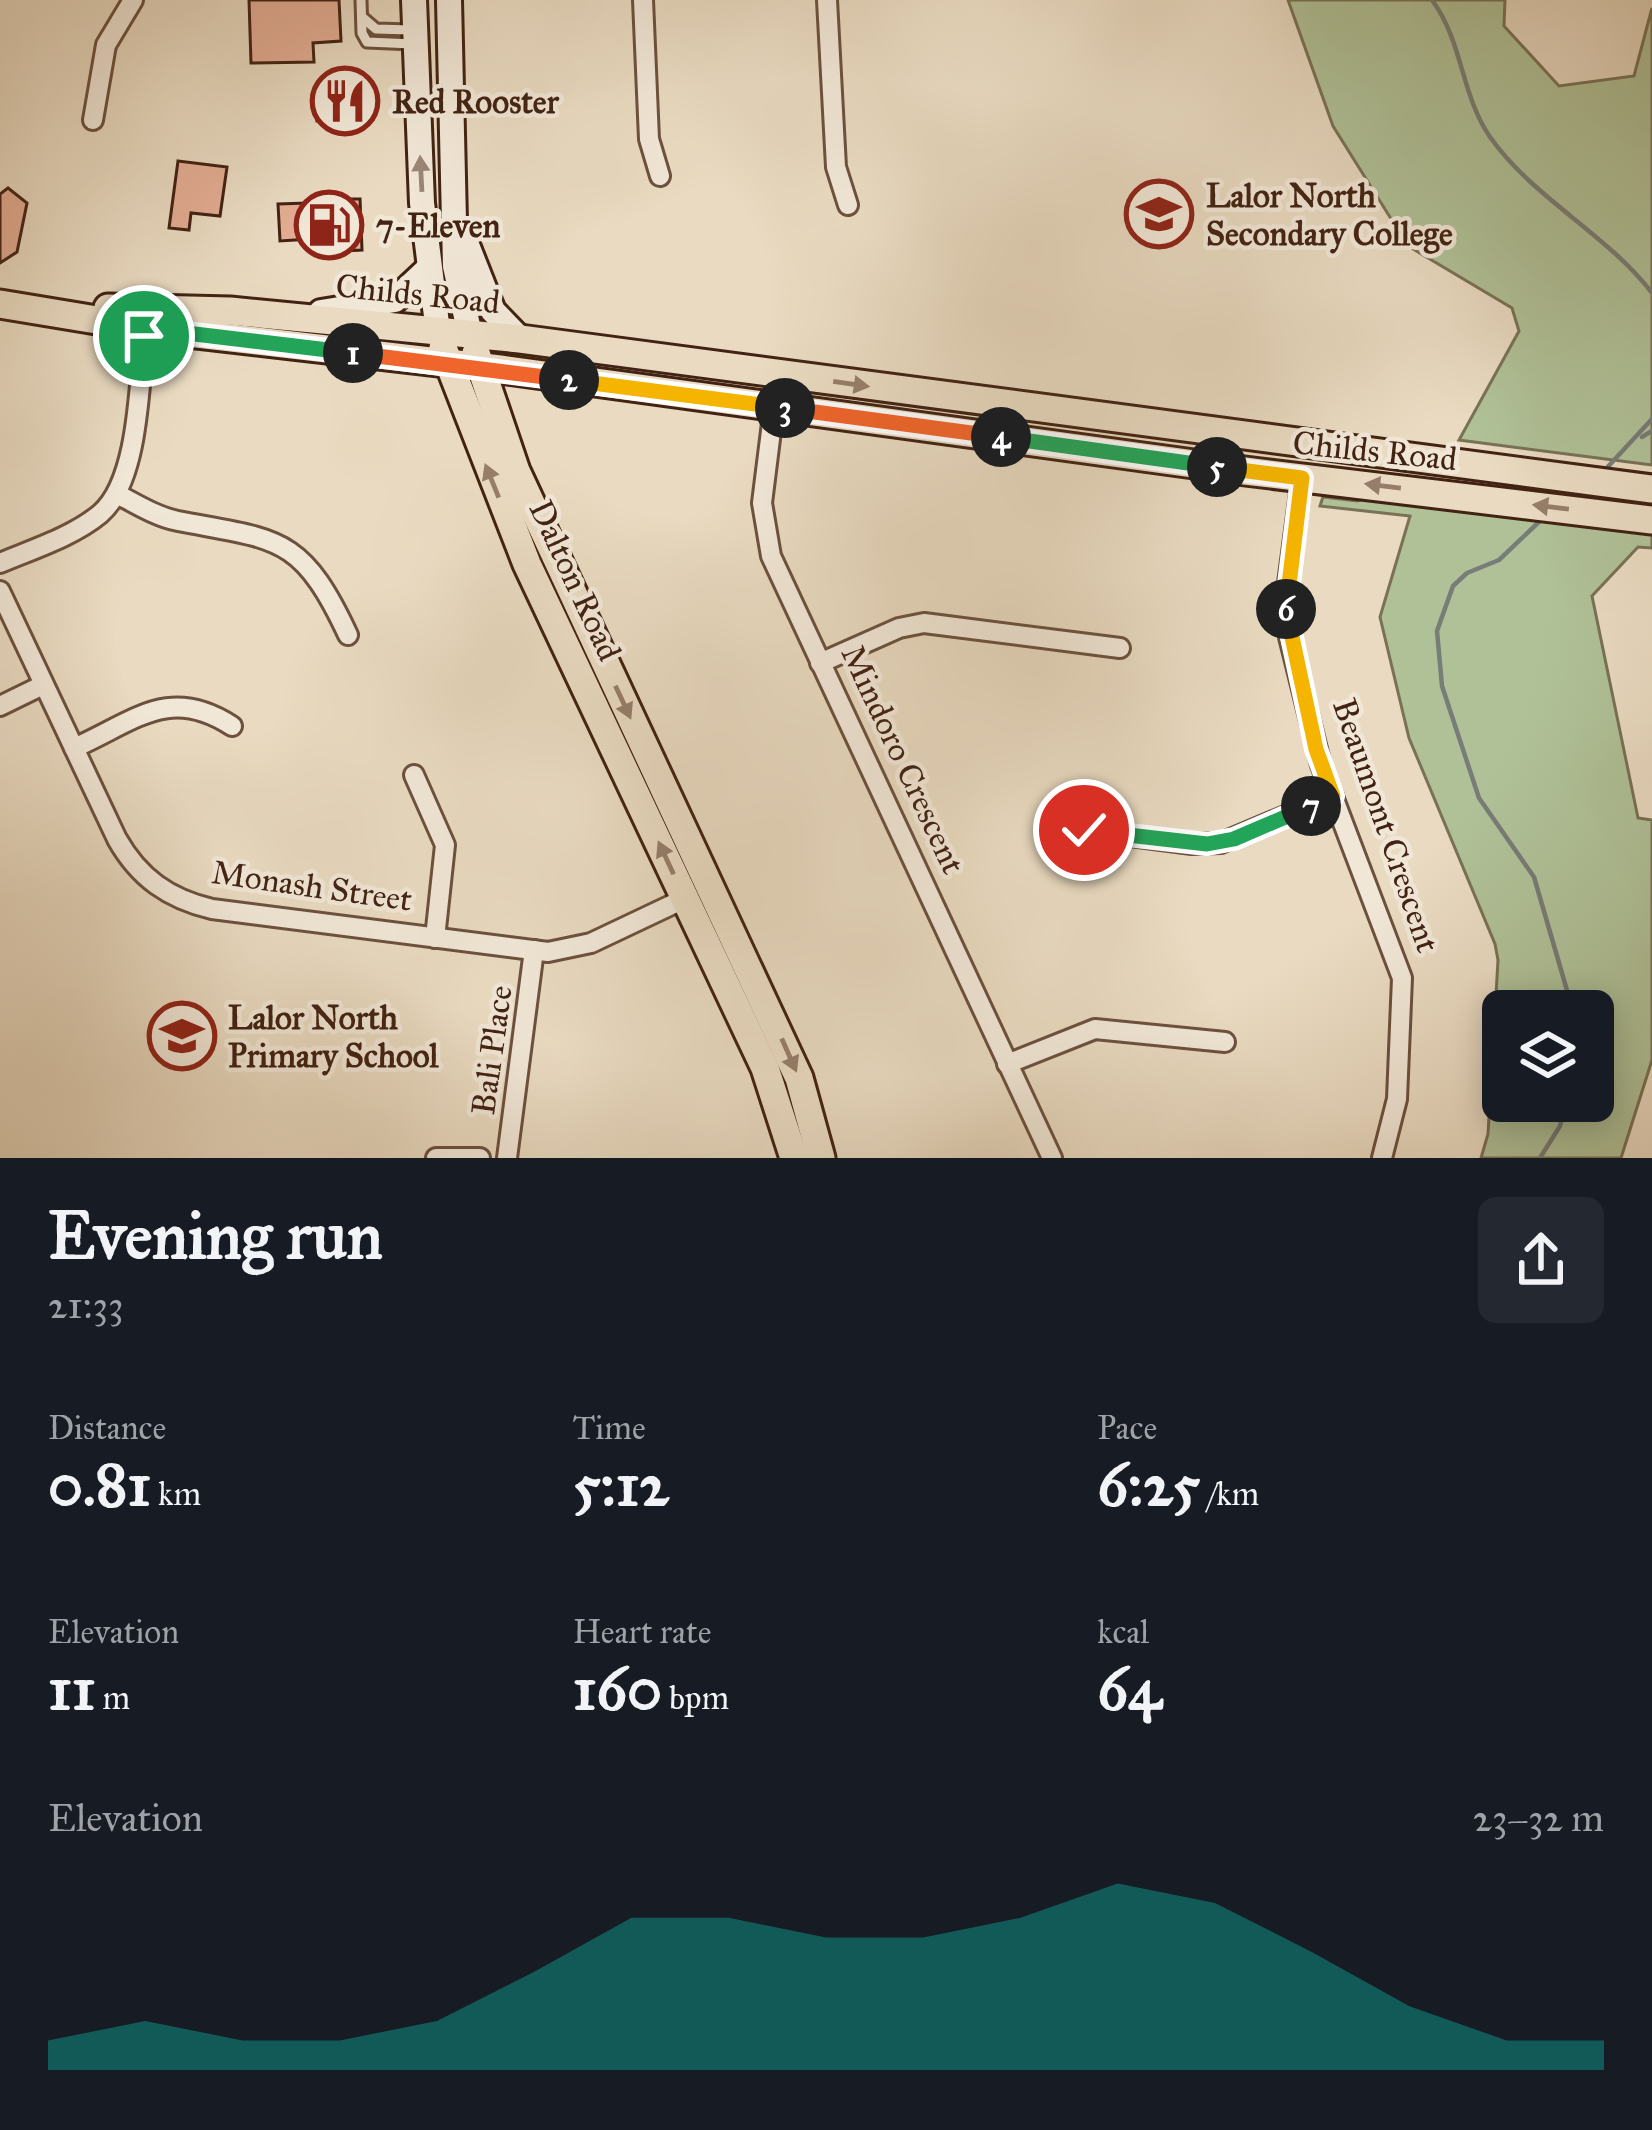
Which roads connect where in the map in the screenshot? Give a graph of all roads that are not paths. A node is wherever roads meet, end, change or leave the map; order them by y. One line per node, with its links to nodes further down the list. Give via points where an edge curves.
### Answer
1 (134, 0): 8 (street, via 106,46)
2 (362, 0): 7 (lane, via 367,42)
3 (415, 0): 7 (main road, Dalton Road)
4 (449, 0): 10 (main road, Dalton Road)
5 (644, 0): 9 (street, via 649,139)
6 (827, 0): 11 (street, via 836,167)
7 (416, 37): 12 (main road, Dalton Road, one-way to 7)
8 (93, 120)
9 (660, 176)
10 (453, 204): 18 (main road, Dalton Road); 19 (main road, via 493,311)
11 (848, 205)
12 (428, 270): 14 (main road, via 388,302); 17 (main road, Dalton Road)
13 (10, 306): 15 (main road, Childs Road)
14 (277, 315): 16 (main road, Childs Road); 17 (main road, Childs Road)
15 (146, 318): 16 (main road, Childs Road); 29 (street)
16 (191, 321): 20 (main road, Childs Road)
17 (438, 332): 18 (main road, Childs Road); 20 (main road, Dalton Road)
18 (470, 335): 19 (main road, Childs Road); 21 (main road, Dalton Road)
19 (520, 339): 22 (main road, Childs Road)
20 (448, 364): 21 (main road, Childs Road); 43 (main road, Dalton Road, one-way to 20, via 532,575)
21 (481, 367): 23 (main road, Childs Road); 25 (main road, Dalton Road)
22 (778, 374): 24 (main road, Mindoro Crescent); 26 (main road, Childs Road, one-way to 26)
23 (600, 384): 24 (main road, Childs Road); 25 (main road, via 519,392)
24 (774, 407): 27 (main road, Childs Road); 35 (street, Mindoro Crescent, via 766,535)
25 (500, 429): 43 (main road, Dalton Road, one-way to 43)
26 (1307, 445): 27 (main road, Beaumont Crescent); 28 (main road, Childs Road)
27 (1302, 478): 30 (main road, Childs Road, one-way to 27); 41 (street, Beaumont Crescent, via 1286,616)
28 (1642, 487)
29 (117, 494): 31 (street, via 82,526); 33 (street, via 165,518 244,530 285,548 320,583)
30 (1645, 519)
31 (0, 563)
32 (0, 591): 36 (street, Monash Street)
33 (348, 635)
34 (1120, 648): 35 (street, via 924,623)
35 (820, 663): 47 (street, Mindoro Crescent)
36 (44, 685): 37 (street); 39 (street, Monash Street)
37 (0, 706)
38 (232, 726): 39 (street, via 174,704)
39 (74, 748): 44 (street, Monash Street, via 125,853 175,898)
40 (414, 775): 44 (street, via 445,845)
41 (1333, 796): 42 (street, via 1221,843); 54 (street, Beaumont Crescent, via 1402,978 1397,1099)
42 (1084, 830)
43 (698, 892): 45 (street, Monash Street, via 591,943); 51 (main road, Dalton Road); 52 (main road, Dalton Road, one-way to 52, via 799,1078)
44 (435, 938): 45 (street, Monash Street)
45 (534, 950): 50 (street, Bali Place)
46 (1226, 1042): 47 (street, via 1095,1030)
47 (1007, 1064): 53 (street, Mindoro Crescent)
48 (436, 1158): 49 (street, Bali Place)
49 (480, 1158)
50 (507, 1158)
51 (794, 1158)
52 (821, 1158)
53 (1052, 1158)
54 (1382, 1158)

